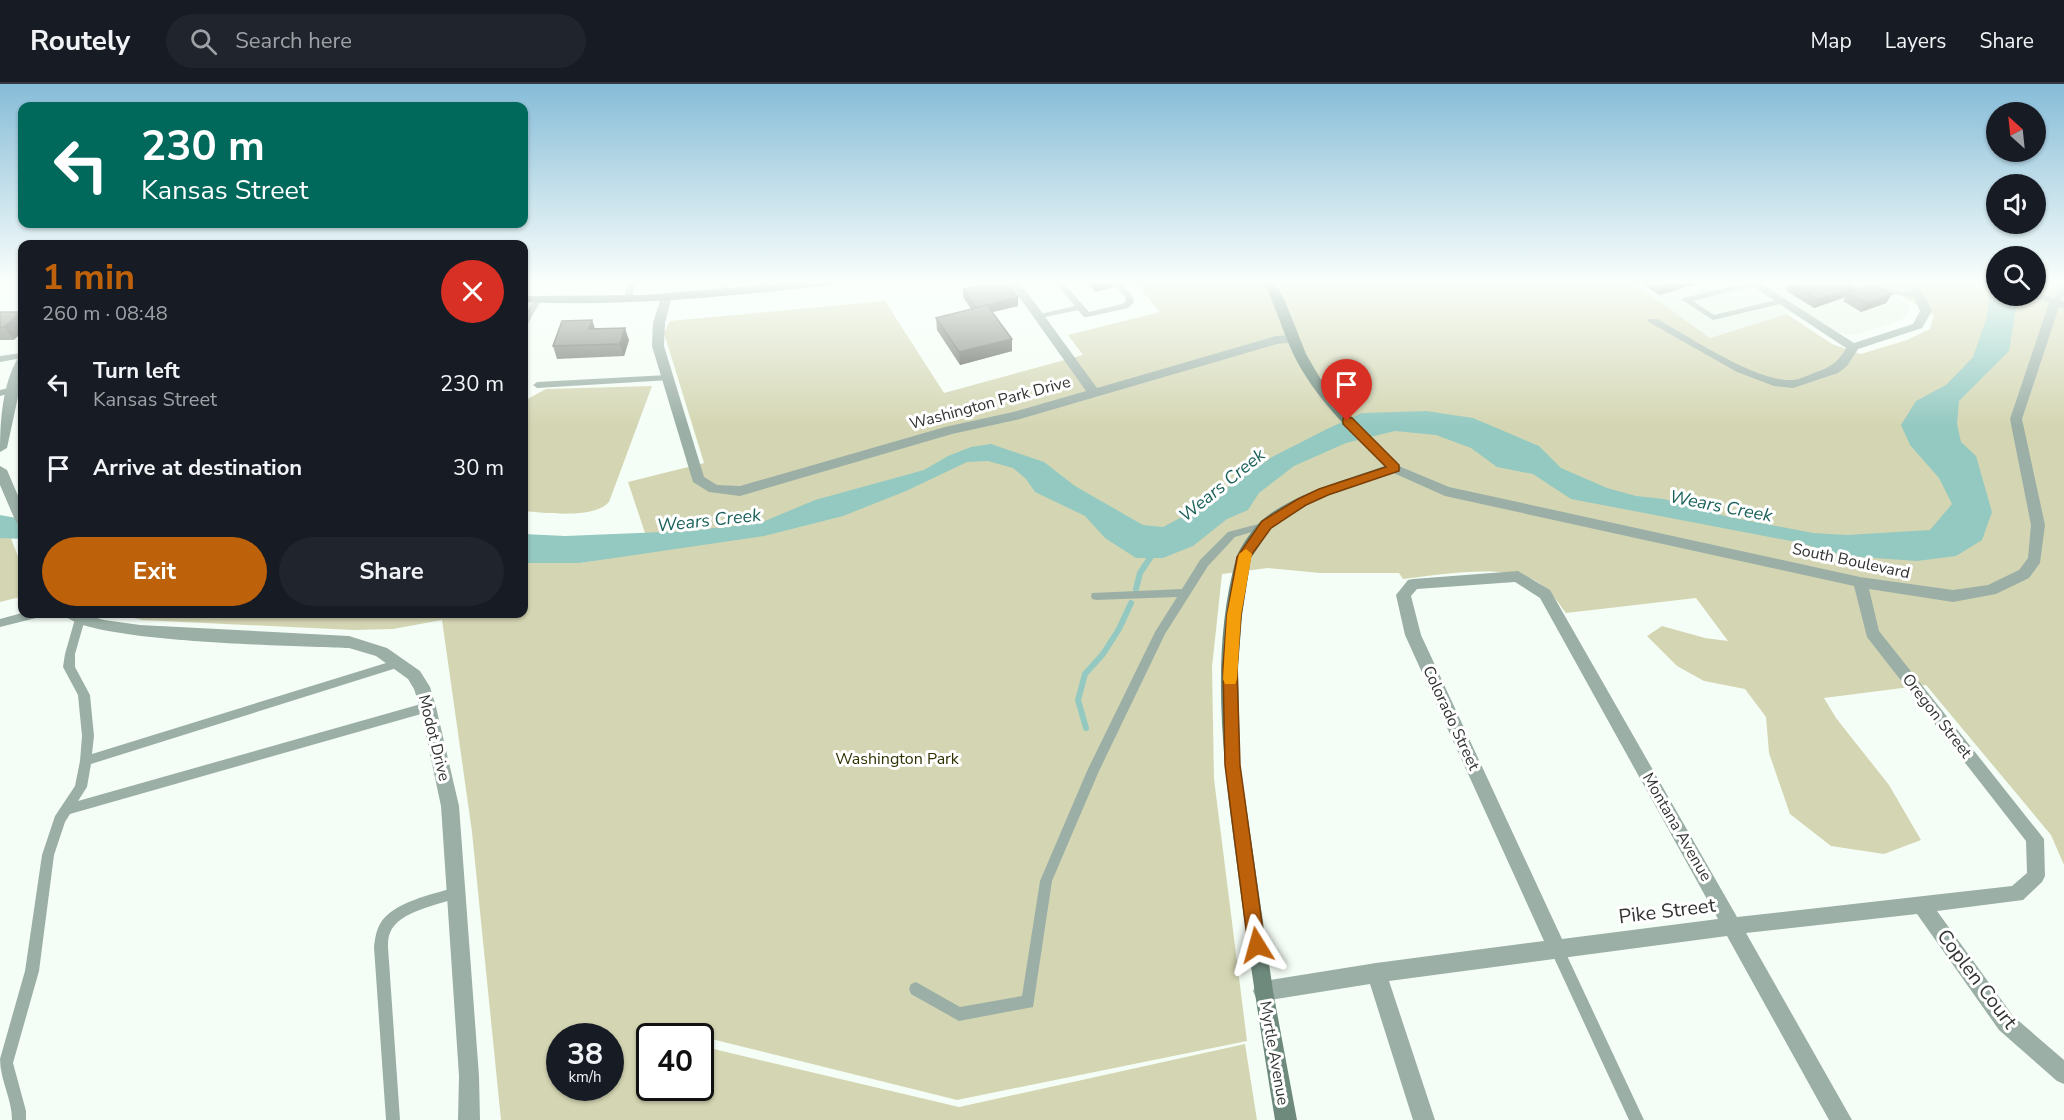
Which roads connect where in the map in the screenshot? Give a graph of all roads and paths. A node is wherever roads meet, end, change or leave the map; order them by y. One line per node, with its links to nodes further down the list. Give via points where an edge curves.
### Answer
1 (658, 329): 13 (street)
2 (1048, 329): 16 (street)
3 (1290, 329): 8 (street)
4 (1669, 329): 9 (street, via 1768,381 1793,384 1834,372 1846,362)
5 (1825, 329): 9 (street)
6 (1908, 329): 9 (street)
7 (2049, 329): 24 (street, South Boulevard, via 2016,418 2038,525 2035,559 2024,574 1991,590 1953,596)
8 (1293, 339): 16 (street, Washington Park Drive, via 1276,340); 19 (street, via 1332,406)
9 (1853, 347)
10 (18, 357): 11 (lane)
11 (0, 359)
12 (18, 376): 15 (street)
13 (667, 378): 14 (lane); 16 (street, Washington Park Drive, via 698,479 714,489 741,491)
14 (537, 385)
15 (14, 390): 17 (lane); 18 (street)
16 (1093, 392)
17 (0, 393)
18 (0, 448)
19 (1394, 468): 22 (street, Myrtle Avenue, via 1324,492); 24 (street, South Boulevard, via 1445,491)
20 (2, 476): 21 (street)
21 (18, 511)
22 (1266, 525): 25 (lane, via 1232,534 1204,562); 42 (street, Myrtle Avenue, via 1244,557 1230,668 1232,765)
23 (1518, 576): 38 (street, Montana Avenue, via 1545,594); 39 (street, Colorado Street, via 1413,584 1403,595 1413,634)
24 (1860, 582): 35 (street, Oregon Street, via 1872,633)
25 (1185, 593): 26 (lane); 41 (lane, via 1160,632 1093,771 1046,881 1029,1002 959,1014)
26 (1096, 596)
27 (20, 618): 30 (lane)
28 (76, 618): 33 (lane, via 69,667 84,695)
29 (82, 618): 31 (street, Modot Drive, via 140,631 349,642 381,652)
30 (0, 623)
31 (399, 663): 32 (street, Modot Drive, via 414,675); 33 (lane)
32 (429, 707): 34 (lane); 36 (street, Modot Drive, via 450,806)
33 (86, 761): 34 (lane, via 81,787)
34 (66, 810): 44 (lane, via 48,855 32,971 6,1063)
35 (2035, 839): 37 (street, Pike Street, via 2036,876 2016,894)
36 (456, 893): 45 (lane, via 398,915 383,932); 46 (street, Modot Drive)
37 (1921, 904): 38 (street, Pike Street); 43 (street, Coplen Court, via 2006,1023)
38 (1734, 926): 39 (street, Pike Street); 50 (street, Montana Avenue)
39 (1556, 947): 40 (street, Pike Street); 49 (lane)
40 (1376, 972): 42 (street, Pike Street); 48 (street)
41 (916, 989)
42 (1263, 990): 47 (street, Myrtle Avenue)
43 (2064, 1074)
44 (19, 1120)
45 (393, 1120)
46 (469, 1120)
47 (1286, 1120)
48 (1424, 1120)
49 (1637, 1120)
50 (1841, 1120)

